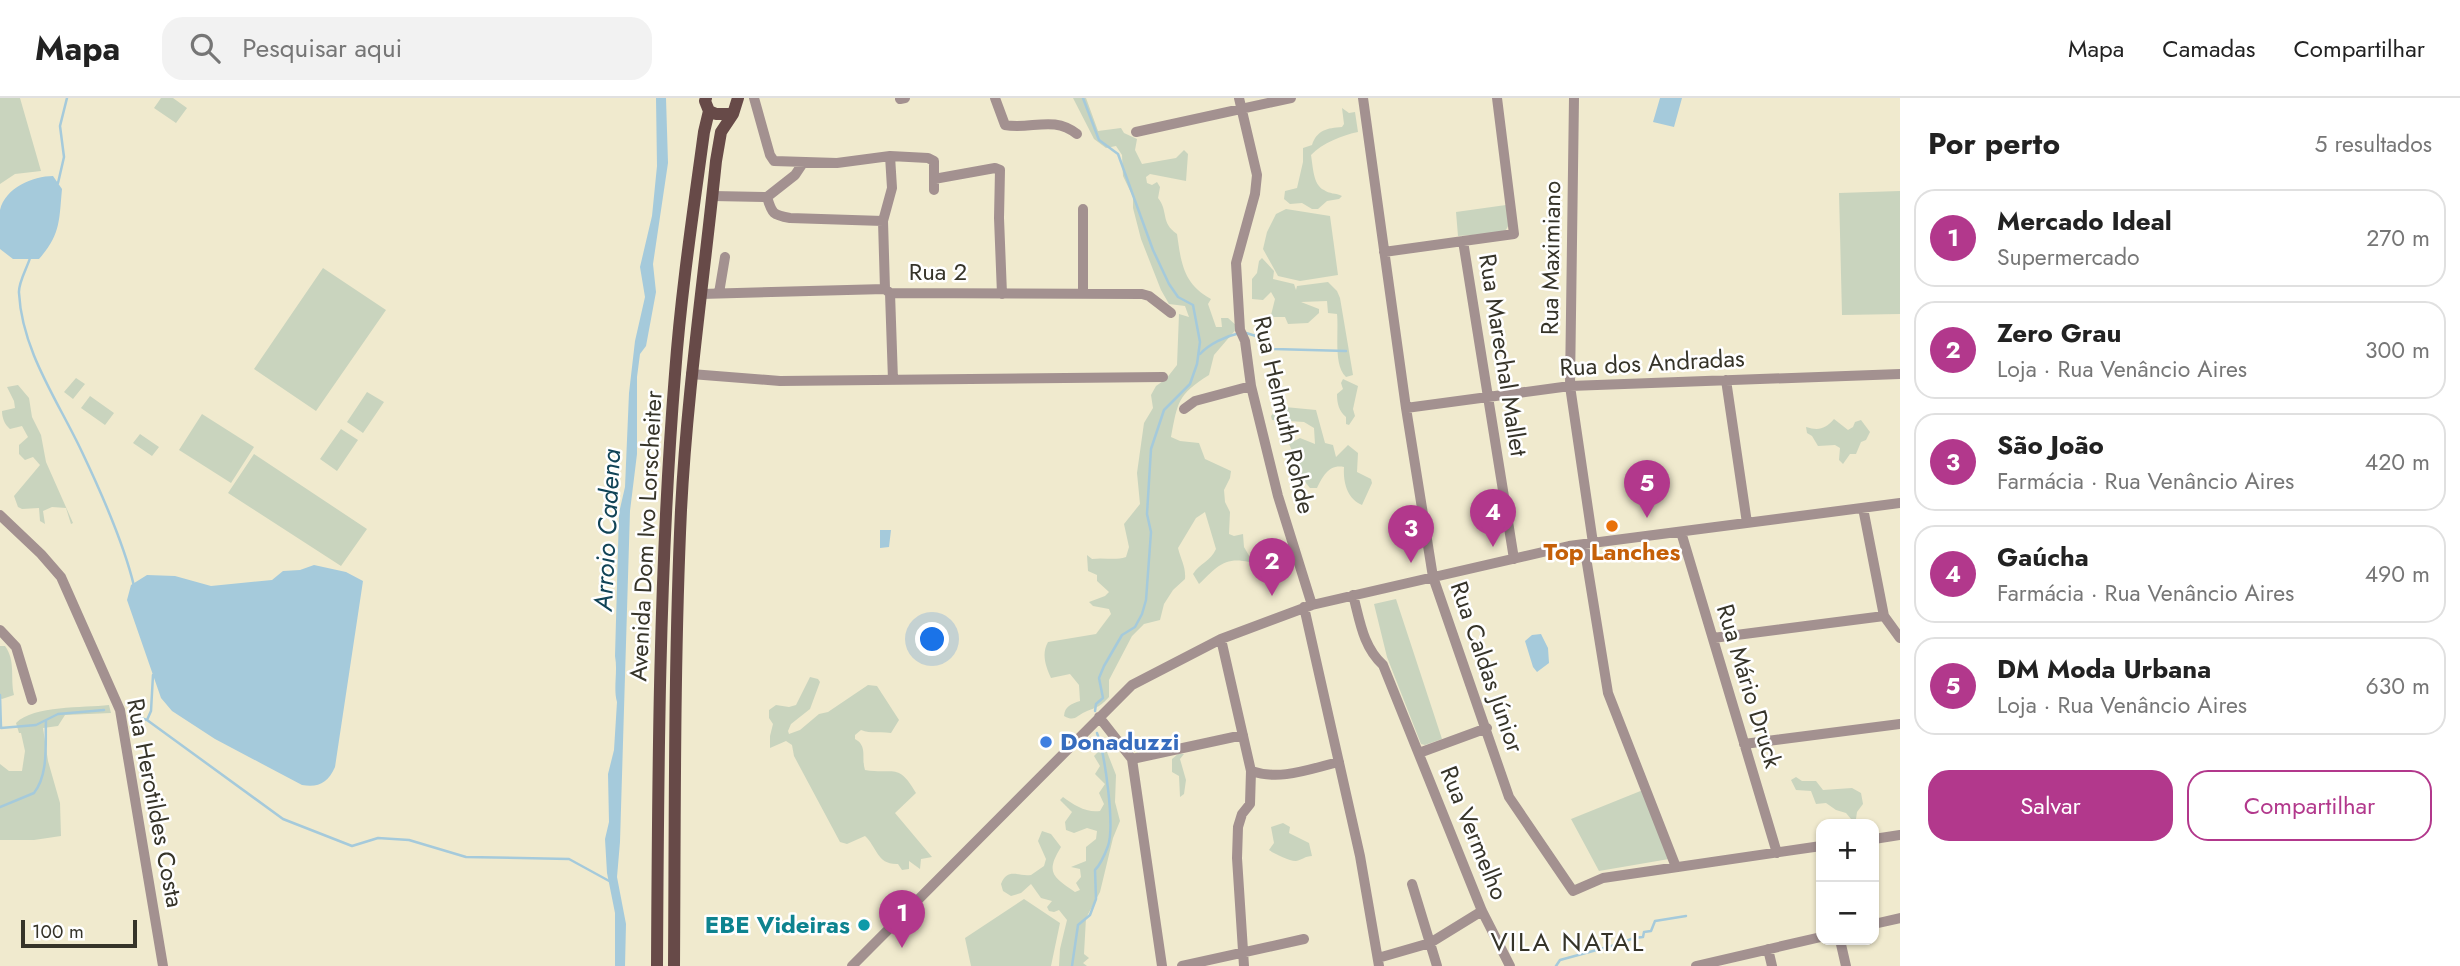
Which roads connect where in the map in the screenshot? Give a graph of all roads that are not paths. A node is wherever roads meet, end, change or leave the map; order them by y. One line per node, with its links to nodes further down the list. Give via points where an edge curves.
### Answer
1 (738, 98): 10 (main road, Avenida Dom Ivo Lorscheiter)
2 (754, 98): 14 (street, via 774,161)
3 (995, 98): 12 (street, via 1005,125 1055,124)
4 (1291, 98): 8 (street)
5 (1363, 98): 20 (street, Rua Caldas Júnior)
6 (1497, 98): 19 (street, via 1514,234)
7 (1574, 98): 34 (street, Rua Maximiano)
8 (1240, 103): 11 (street); 33 (street, Rua Helmuth Rohde, via 1257,175 1236,263)
9 (708, 104): 10 (main road, Avenida Dom Ivo Lorscheiter, via 716,114); 80 (main road, Avenida Dom Ivo Lorscheiter, via 675,372 666,510 659,681)
10 (733, 114): 15 (main road, Avenida Dom Ivo Lorscheiter, via 721,132)
11 (1136, 132)
12 (1077, 134)
13 (890, 156): 14 (street); 18 (street, via 892,188); 25 (street, via 932,159 934,185 1000,170)
14 (803, 163): 16 (street)
15 (713, 196): 16 (street); 23 (main road, Avenida Dom Ivo Lorscheiter)
16 (767, 197): 18 (street, via 771,211 778,216)
17 (1083, 209): 26 (street)
18 (883, 221): 22 (street)
19 (1463, 241): 20 (street); 35 (street, Rua Marechal Mallet)
20 (1384, 252): 36 (street, Rua Caldas Júnior)
21 (725, 257): 24 (street)
22 (887, 291): 24 (street, Rua 2); 25 (street, Rua 2); 31 (street)
23 (701, 293): 24 (street, Rua 2); 28 (main road, Avenida Dom Ivo Lorscheiter)
24 (719, 293)
25 (1002, 294): 26 (street, Rua 2)
26 (1083, 294): 27 (street, Rua 2, via 1142,294)
27 (1171, 313)
28 (691, 374): 31 (street, via 780,381); 81 (main road, Avenida Dom Ivo Lorscheiter, via 681,509)
29 (1900, 374): 32 (street, Rua dos Andradas)
30 (1163, 377): 31 (street)
31 (893, 380)
32 (1726, 380): 34 (street, Rua dos Andradas); 41 (street)
33 (1251, 386): 37 (street, via 1195,401); 47 (street, Rua Helmuth Rohde)
34 (1570, 386): 35 (street, Rua dos Andradas); 43 (street, Rua Maximiano)
35 (1488, 397): 36 (street, Rua dos Andradas); 44 (street, Rua Marechal Mallet)
36 (1406, 408): 45 (street, Rua Caldas Júnior)
37 (1184, 409)
38 (1900, 503): 39 (street)
39 (1863, 508): 41 (street); 48 (street)
40 (0, 516): 79 (street, Rua Herotildes Costa, via 61,577 120,710)
41 (1747, 523): 42 (street)
42 (1681, 532): 43 (street); 50 (street, Rua Mário Druck)
43 (1589, 544): 44 (street); 67 (street, Rua Maximiano, via 1608,693)
44 (1514, 559): 45 (street)
45 (1433, 577): 46 (street); 56 (street, Rua Caldas Júnior)
46 (1353, 595): 47 (street); 59 (street, Rua Vermelho, via 1365,640 1383,664)
47 (1308, 606): 52 (street); 61 (street, Rua Helmuth Rohde)
48 (1884, 616): 50 (street); 51 (street)
49 (0, 630): 53 (street, via 16,648)
50 (1713, 638): 58 (street, Rua Mário Druck)
51 (1900, 638)
52 (1222, 639): 54 (street, via 1132,685); 57 (street)
53 (32, 700)
54 (1100, 717): 60 (street); 82 (street)
55 (1900, 724): 58 (street)
56 (1487, 728): 59 (street); 67 (street, Rua Caldas Júnior, via 1509,797 1573,891 1603,878)
57 (1243, 735): 60 (street); 62 (street)
58 (1744, 744): 66 (street, Rua Mário Druck)
59 (1419, 753): 69 (street, Rua Vermelho)
60 (1132, 759): 83 (street)
61 (1339, 762): 62 (street, via 1277,777); 78 (street, Rua Helmuth Rohde)
62 (1251, 771): 77 (street, via 1250,804 1238,827)
63 (1900, 835): 64 (street)
64 (1879, 838)
65 (1816, 847): 66 (street, Rua Caldas Júnior)
66 (1777, 853): 67 (street, Rua Caldas Júnior)
67 (1676, 867)
68 (1412, 884): 74 (street)
69 (1482, 911): 74 (street); 87 (street, Rua Vermelho)
70 (1900, 918): 71 (street)
71 (1879, 923)
72 (1816, 938): 76 (street)
73 (1304, 939): 77 (street)
74 (1430, 943): 78 (street); 86 (street)
75 (1841, 945): 90 (street)
76 (1768, 949): 88 (street); 89 (street)
77 (1242, 953): 84 (street); 85 (street)
78 (1378, 962)
79 (163, 966)
80 (657, 966)
81 (674, 966)
82 (852, 966)
83 (1162, 966)
84 (1182, 966)
85 (1244, 966)
86 (1437, 966)
87 (1510, 966)
88 (1696, 966)
89 (1772, 966)
90 (1846, 966)

